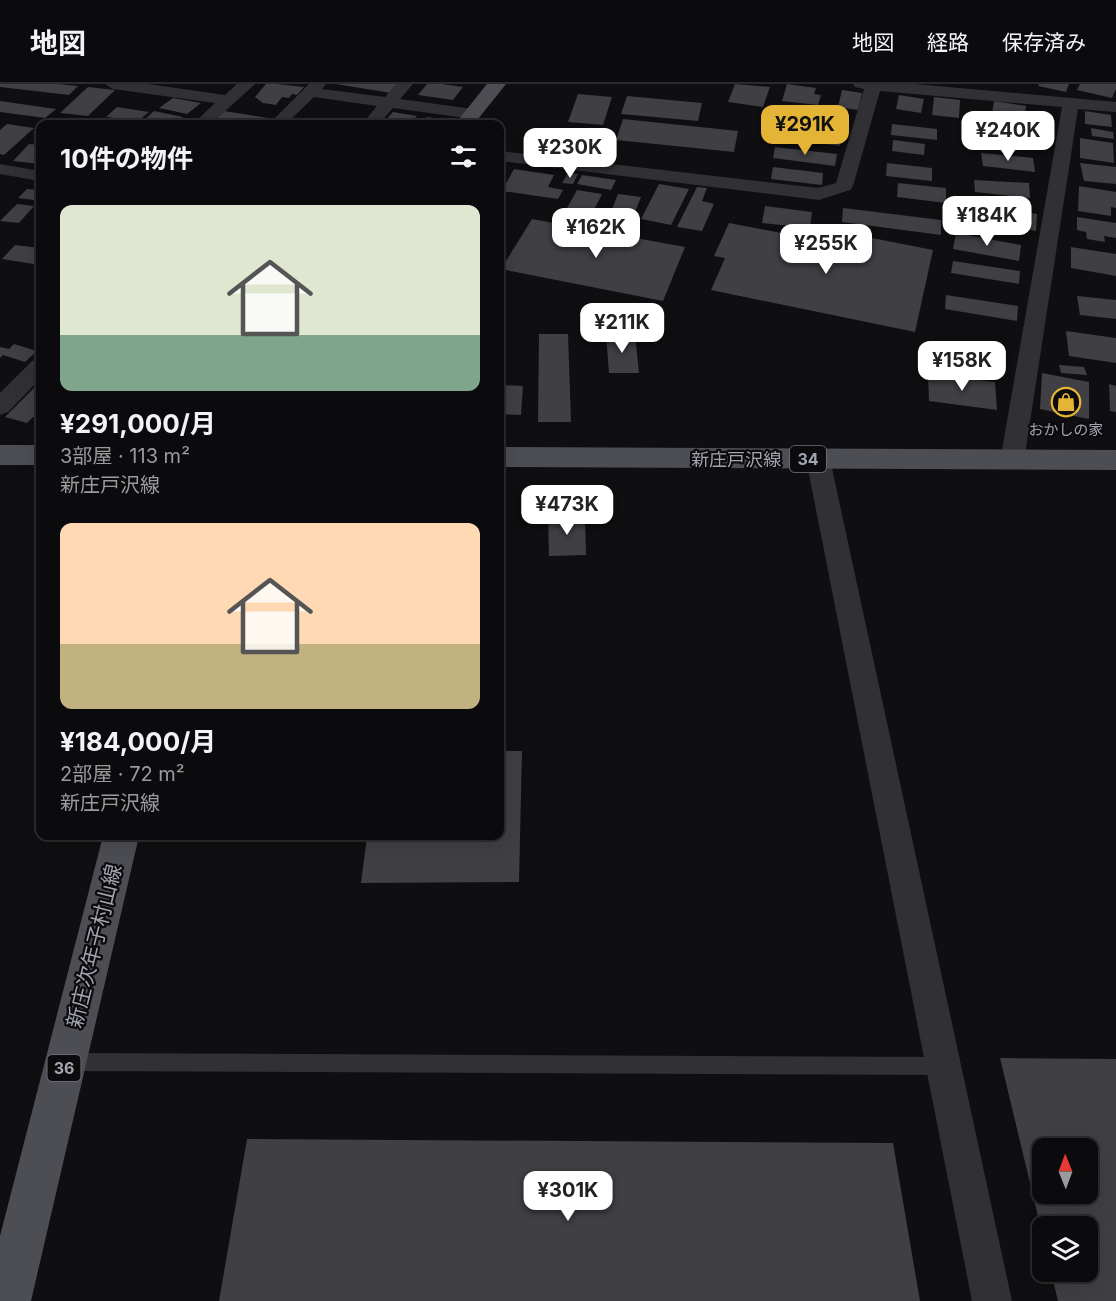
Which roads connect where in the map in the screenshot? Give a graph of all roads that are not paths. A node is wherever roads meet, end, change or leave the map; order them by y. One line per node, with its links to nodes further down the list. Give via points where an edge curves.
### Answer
1 (113, 84): 8 (street)
2 (247, 84): 8 (street)
3 (405, 84): 9 (street)
4 (498, 84): 12 (main road)
5 (867, 85): 6 (street); 16 (street, via 844,186 819,194)
6 (910, 86): 10 (street)
7 (314, 88): 9 (street); 14 (street)
8 (229, 100): 13 (street)
9 (389, 103): 12 (street); 15 (street)
10 (1071, 103): 11 (street); 25 (street)
11 (1116, 107)
12 (469, 119)
13 (206, 120)
14 (282, 120)
15 (374, 120)
16 (504, 156)
17 (0, 169): 18 (street)
18 (36, 175)
19 (36, 370): 20 (street)
20 (0, 407)
21 (0, 455): 22 (main road)
22 (36, 455)
23 (504, 457): 24 (main road, 新庄戸沢線 / 34)
24 (818, 459): 25 (main road, 新庄戸沢線 / 34); 29 (street)
25 (1012, 460): 26 (main road, 新庄戸沢線 / 34)
26 (1116, 460)
27 (120, 840): 28 (main road, 新庄次年子村山線 / 36)
28 (65, 1062): 29 (lane); 30 (main road, 新庄次年子村山線 / 36)
29 (944, 1066): 31 (street)
30 (7, 1301)
31 (993, 1301)

